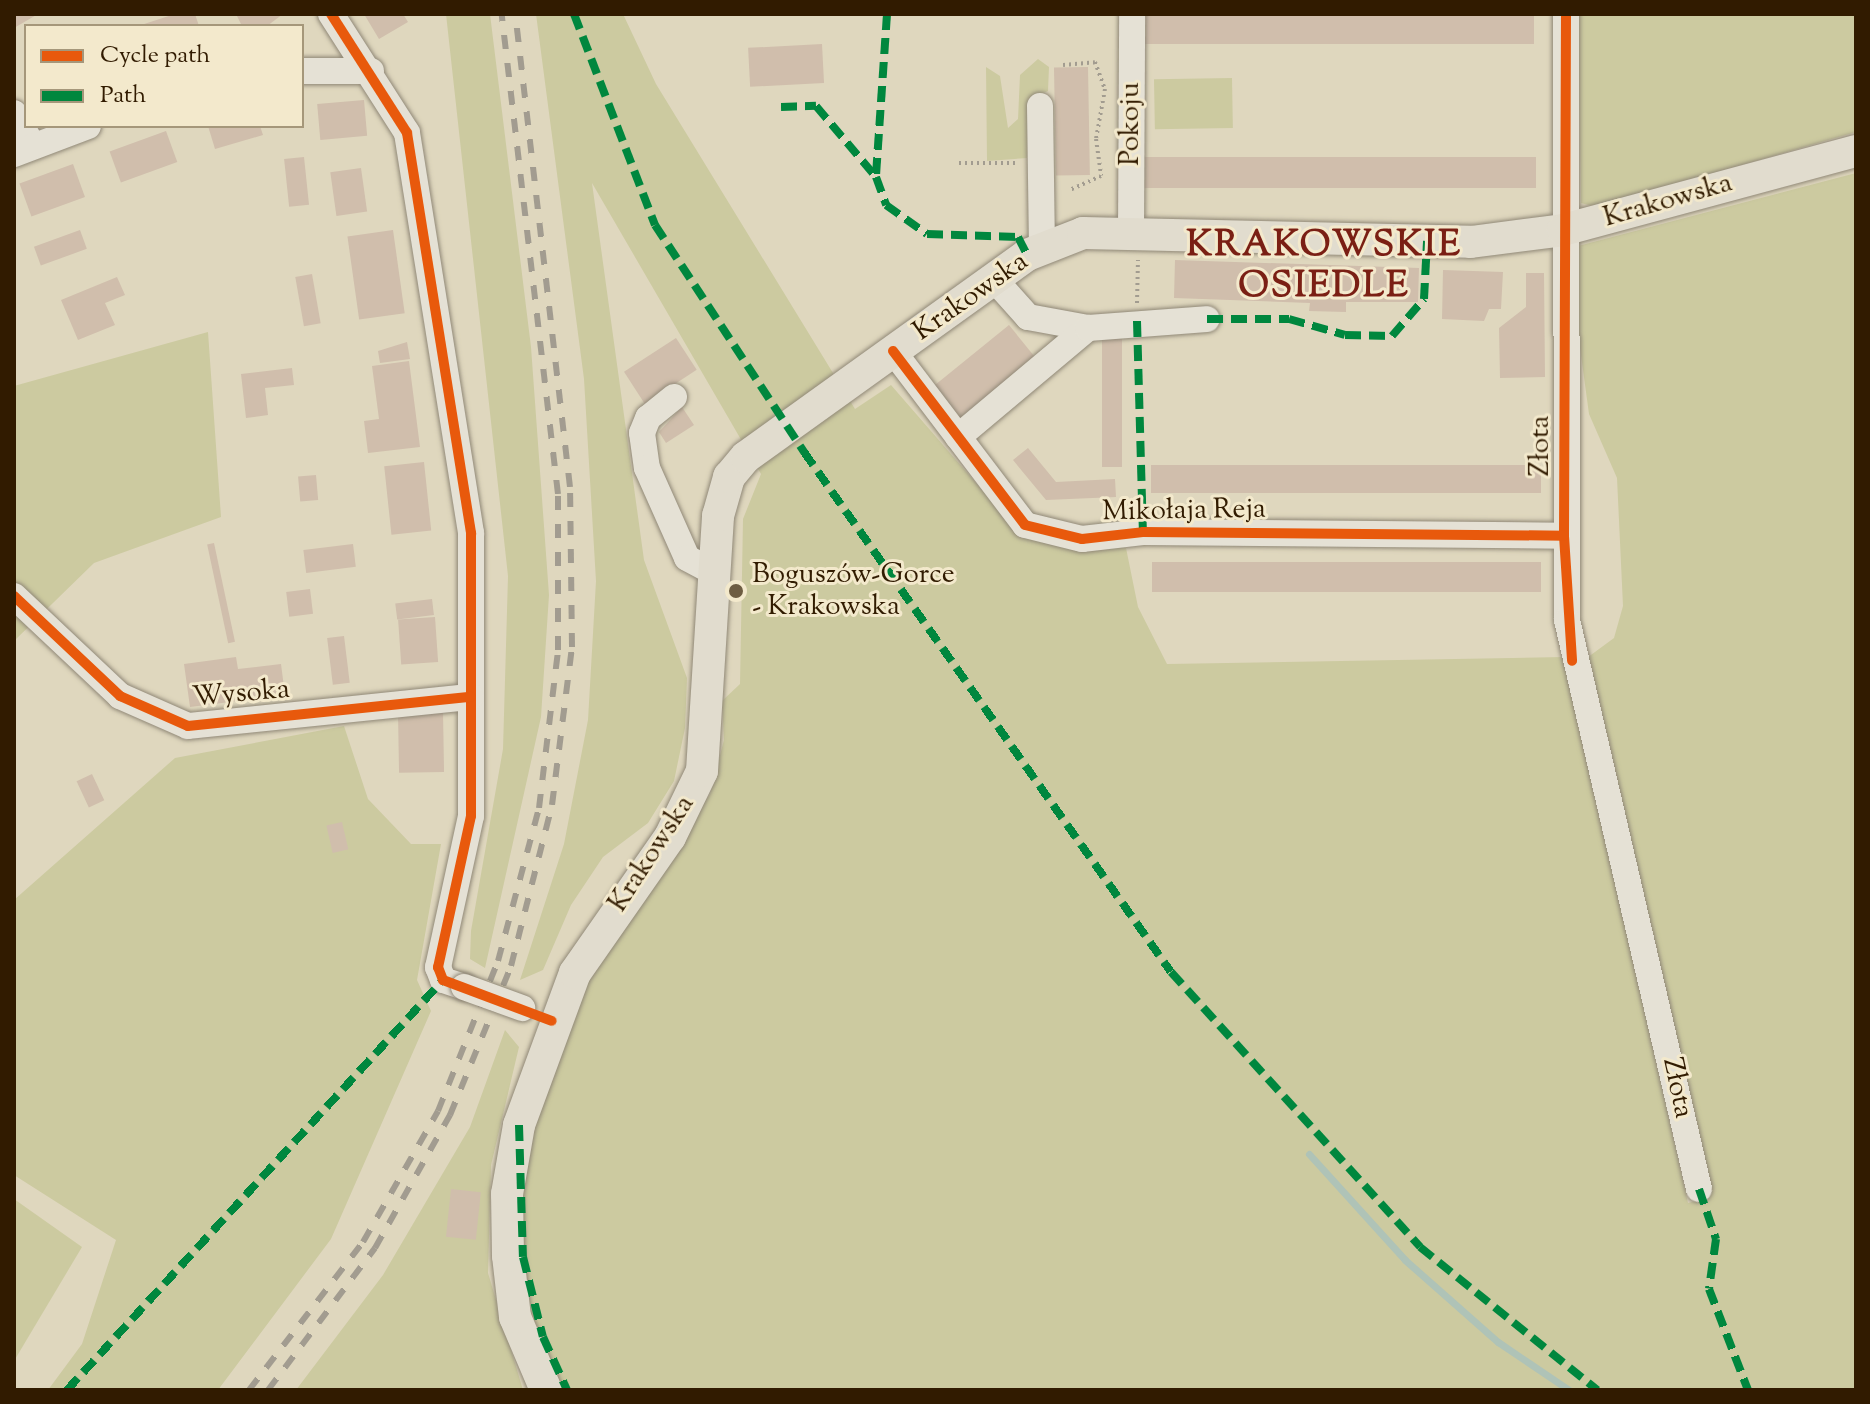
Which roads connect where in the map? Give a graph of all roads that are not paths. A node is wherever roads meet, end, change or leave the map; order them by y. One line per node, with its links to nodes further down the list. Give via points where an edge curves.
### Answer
1 (331, 14): 5 (street)
2 (1132, 14): 12 (street, Pokoju)
3 (1566, 14): 11 (street, Złota)
4 (304, 71): 5 (street)
5 (371, 71): 23 (street, via 407,133 427,246 471,533)
6 (1040, 106): 13 (street)
7 (14, 113): 9 (street)
8 (83, 128): 9 (street)
9 (24, 150)
10 (1856, 151): 11 (main road, Krakowska)
11 (1563, 230): 12 (main road, Krakowska, via 1471,242); 20 (street, Złota)
12 (1135, 234): 13 (main road, Krakowska, via 1083,233)
13 (1042, 249): 14 (main road, Krakowska)
14 (994, 279): 16 (street, via 1028,317); 17 (main road, Krakowska)
15 (1207, 319): 16 (street)
16 (1088, 328): 19 (street)
17 (885, 357): 19 (street, Mikołaja Reja); 21 (main road, Krakowska, via 746,457 729,477 718,516)
18 (674, 397): 21 (street, via 645,426 647,468 687,558)
19 (958, 437): 20 (street, Mikołaja Reja, via 1025,525 1082,539 1143,532)
20 (1564, 536): 25 (street, Złota, via 1572,661)
21 (715, 573): 24 (main road, Krakowska, via 702,771 695,792 575,973)
22 (14, 596): 23 (street, Wysoka, via 120,696 188,726)
23 (471, 697): 24 (street, bridge, via 471,816 438,967 443,980 522,1008)
24 (548, 1032): 26 (main road, Krakowska, via 507,1194 515,1317)
25 (1699, 1189)
26 (546, 1390)

